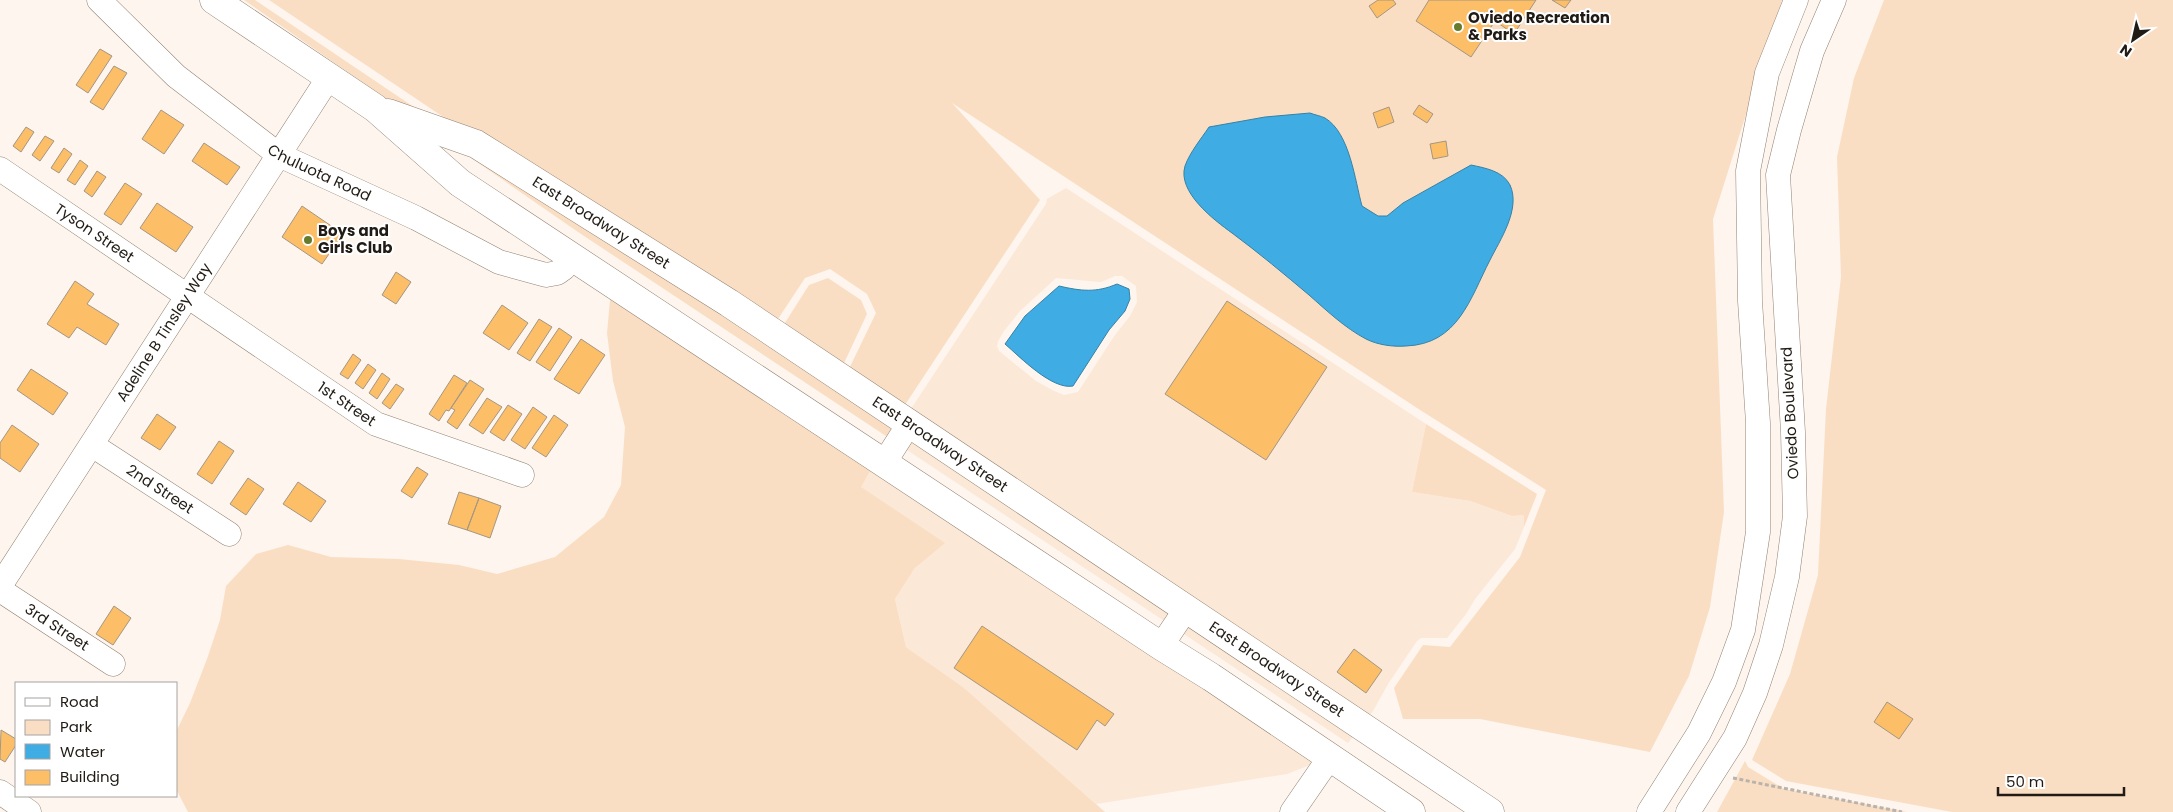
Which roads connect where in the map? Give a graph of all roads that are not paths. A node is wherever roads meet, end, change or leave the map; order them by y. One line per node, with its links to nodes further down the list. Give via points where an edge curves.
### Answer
1 (99, 0): 7 (street, Chuluota Road, via 176,76)
2 (214, 0): 5 (main road, East Broadway Street)
3 (1796, 0): 27 (street, via 1768,73 1748,171 1750,301 1758,424 1758,532 1743,630 1724,682 1699,733)
4 (1834, 0): 28 (street, Oviedo Boulevard, via 1812,51 1778,175 1795,516 1787,577 1771,645 1755,694 1734,738)
5 (329, 77): 6 (main road, East Broadway Street); 7 (street, Adeline B Tinsley Way)
6 (375, 108): 9 (main road, East Broadway Street, via 460,183); 11 (main road, East Broadway Street, via 476,144 729,303)
7 (279, 155): 9 (street, Chuluota Road, via 416,218 499,262 546,275 557,273); 10 (street, Adeline B Tinsley Way)
8 (0, 169): 10 (street, Tyson Street)
9 (572, 257): 13 (main road, East Broadway Street)
10 (188, 298): 12 (street, Adeline B Tinsley Way); 14 (street, 1st Street, via 376,424)
11 (909, 424): 13 (street); 17 (main road, East Broadway Street)
12 (92, 445): 15 (street, 2nd Street); 16 (street, Adeline B Tinsley Way)
13 (884, 463): 18 (main road, East Broadway Street)
14 (522, 475)
15 (229, 534)
16 (0, 588): 19 (street, 3rd Street)
17 (1186, 609): 18 (street); 26 (main road, East Broadway Street)
18 (1161, 646): 20 (main road, East Broadway Street)
19 (113, 664)
20 (1330, 758): 23 (street); 24 (main road, East Broadway Street); 25 (main road, via 1359,747 1371,748)
21 (0, 792): 22 (street)
22 (29, 812)
23 (1292, 812)
24 (1411, 812)
25 (1469, 812)
26 (1490, 812)
27 (1649, 812)
28 (1688, 812)

